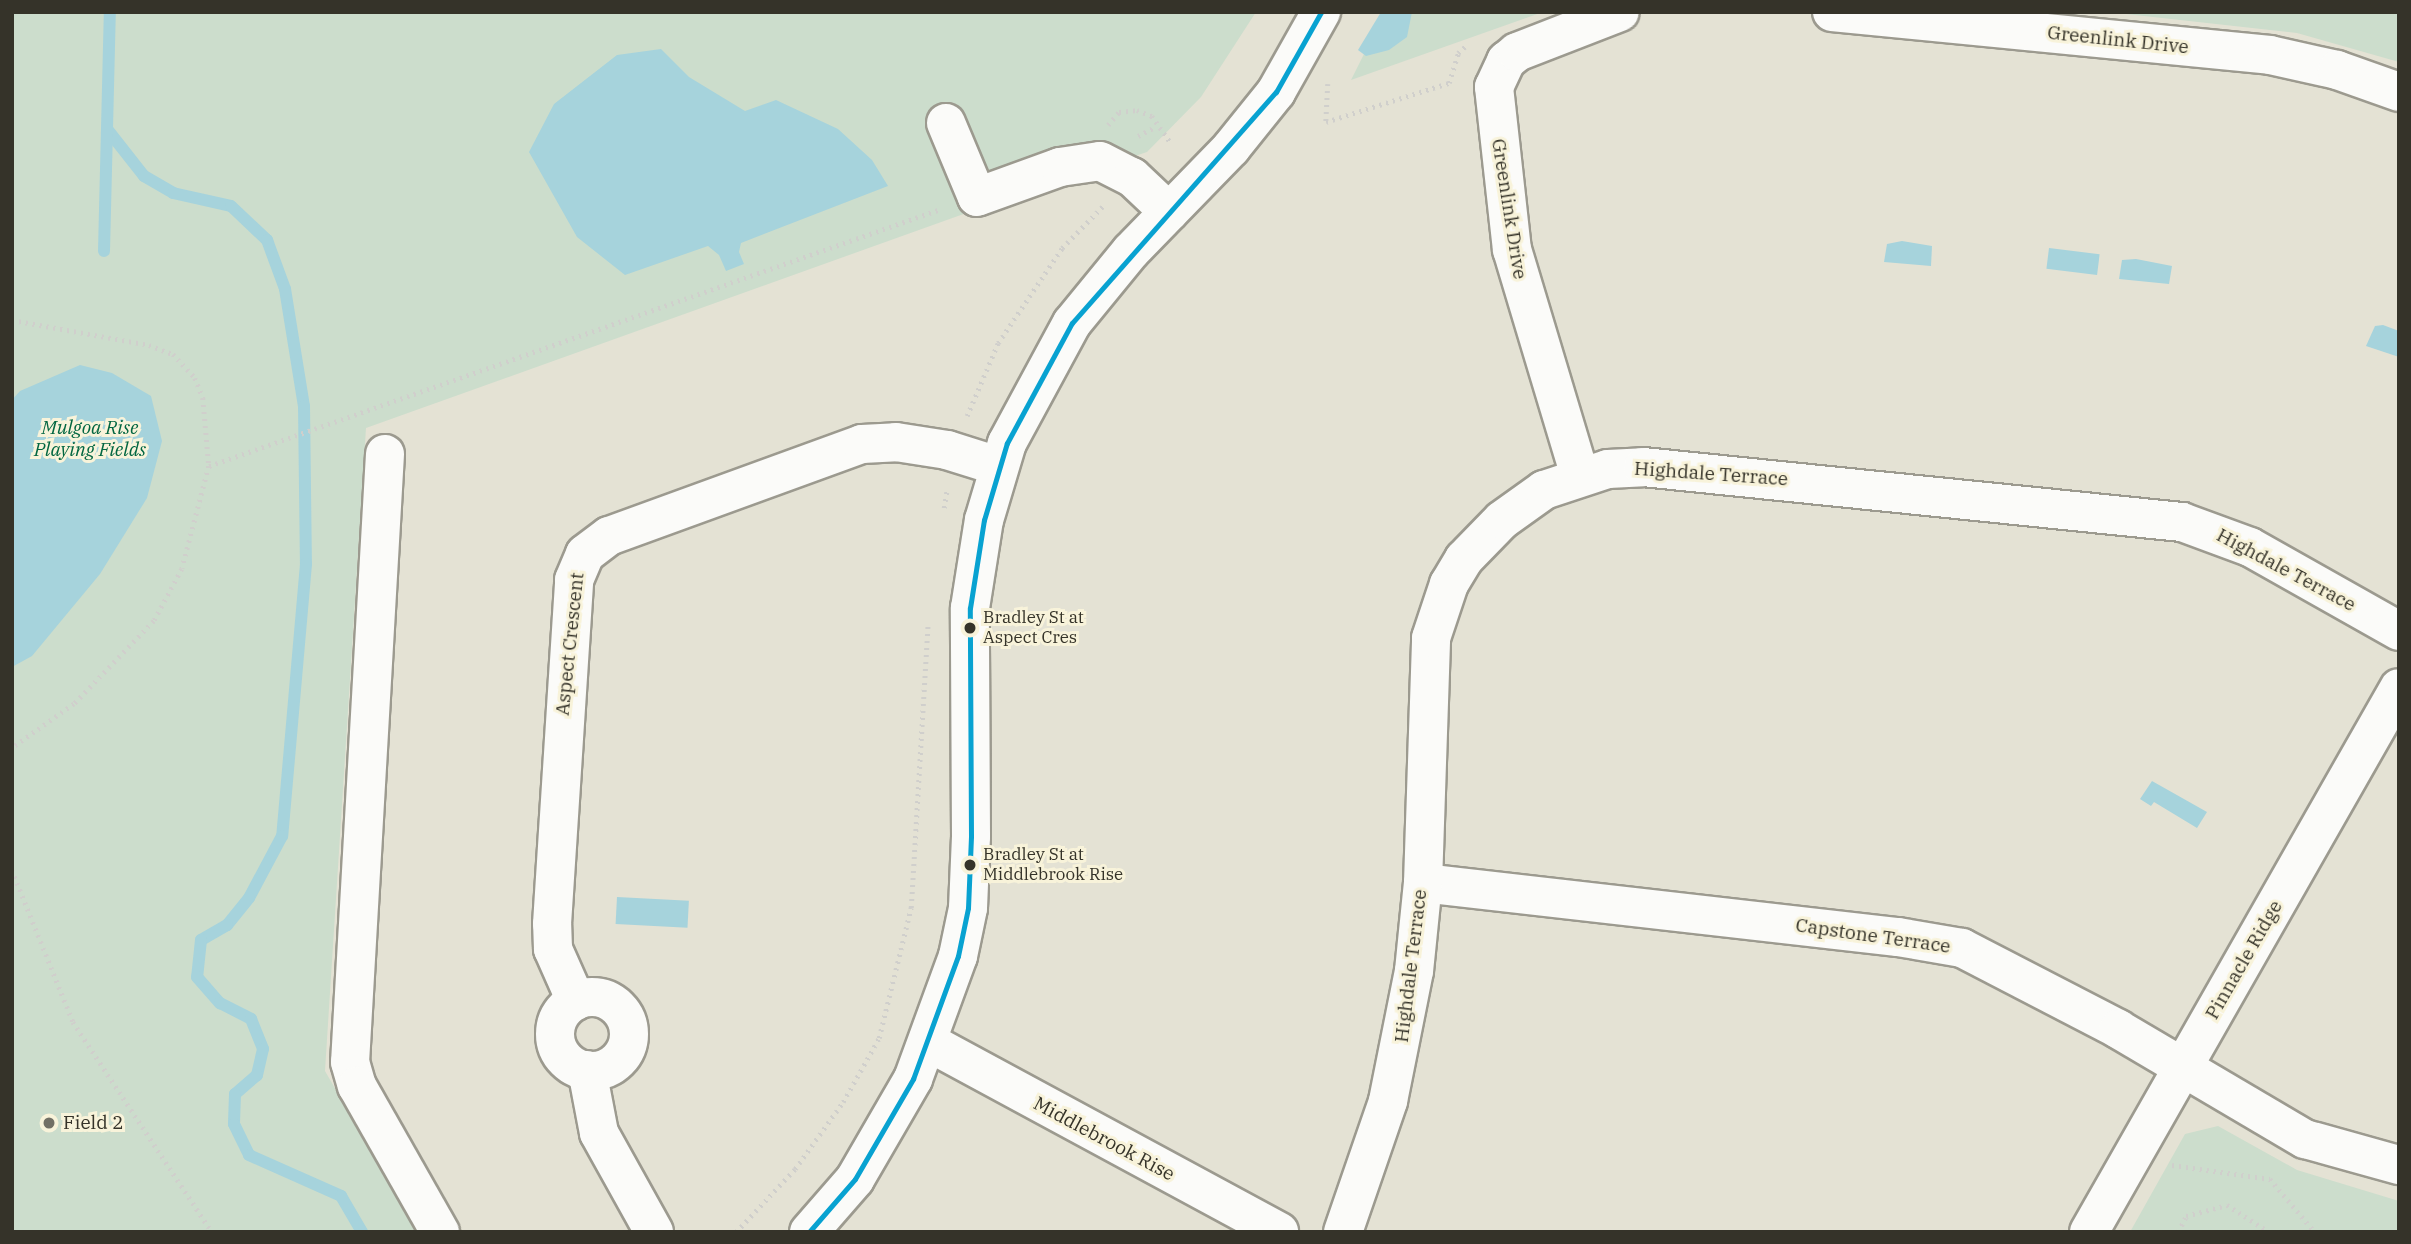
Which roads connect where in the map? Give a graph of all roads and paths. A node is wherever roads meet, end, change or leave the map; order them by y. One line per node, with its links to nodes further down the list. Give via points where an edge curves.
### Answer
1 (1321, 12): 11 (street, via 1276,92 1231,148)
2 (1620, 12): 16 (street, Greenlink Drive, via 1517,52 1506,61 1494,87 1512,250)
3 (1832, 12): 5 (street, Greenlink Drive, via 2270,55)
4 (1479, 35): 6 (path, via 1458,53 1449,83)
5 (2399, 92)
6 (1326, 122)
7 (946, 124): 10 (street)
8 (1170, 142): 9 (path, via 1152,116 1137,110 1119,112 1109,121 1111,143)
9 (1100, 161): 10 (street, via 1060,167); 11 (street, via 1132,177)
10 (977, 197): 14 (path)
11 (1169, 212): 15 (street, via 1072,323 1044,369)
12 (12, 320): 14 (path, via 149,345 173,354 195,378 203,398)
13 (385, 454): 29 (street, via 350,1062 357,1086)
14 (209, 466): 19 (path, via 182,569 154,621 74,704)
15 (998, 466): 22 (street, Aspect Crescent, via 934,448 896,442 862,444 609,536 585,554 574,580 552,924 552,949); 23 (street, via 977,550 968,631 972,802 968,908)
16 (1580, 476): 17 (street, Highdale Terrace, via 1643,467 2182,522 2250,547); 21 (street, Highdale Terrace, via 1544,490 1502,520 1464,559 1449,584 1431,638 1426,674)
17 (2399, 631)
18 (2399, 688): 24 (street, Pinnacle Ridge)
19 (12, 748)
20 (12, 870): 28 (path, via 73,1022)
21 (1423, 883): 24 (street, Capstone Terrace, via 1962,948 2118,1028); 33 (street, Highdale Terrace, via 1402,1043 1367,1169)
22 (576, 1000): 25 (street, via 559,1017 556,1040 566,1060); 25 (street, via 601,998 622,1011 627,1021 629,1034 621,1058 611,1066)
23 (930, 1043): 31 (street, via 855,1179); 32 (street, Middlebrook Rise)
24 (2181, 1068): 27 (street, Capstone Terrace, via 2305,1139); 34 (street, Pinnacle Ridge)
25 (587, 1070): 30 (street, via 599,1133)
26 (2172, 1165): 37 (path, via 2270,1179)
27 (2399, 1165)
28 (212, 1232)
29 (440, 1232)
30 (654, 1232)
31 (809, 1232)
32 (1279, 1232)
33 (1343, 1232)
34 (2089, 1232)
35 (2178, 1232): 36 (path, via 2186,1216 2227,1205)
36 (2269, 1232)
37 (2315, 1232)

